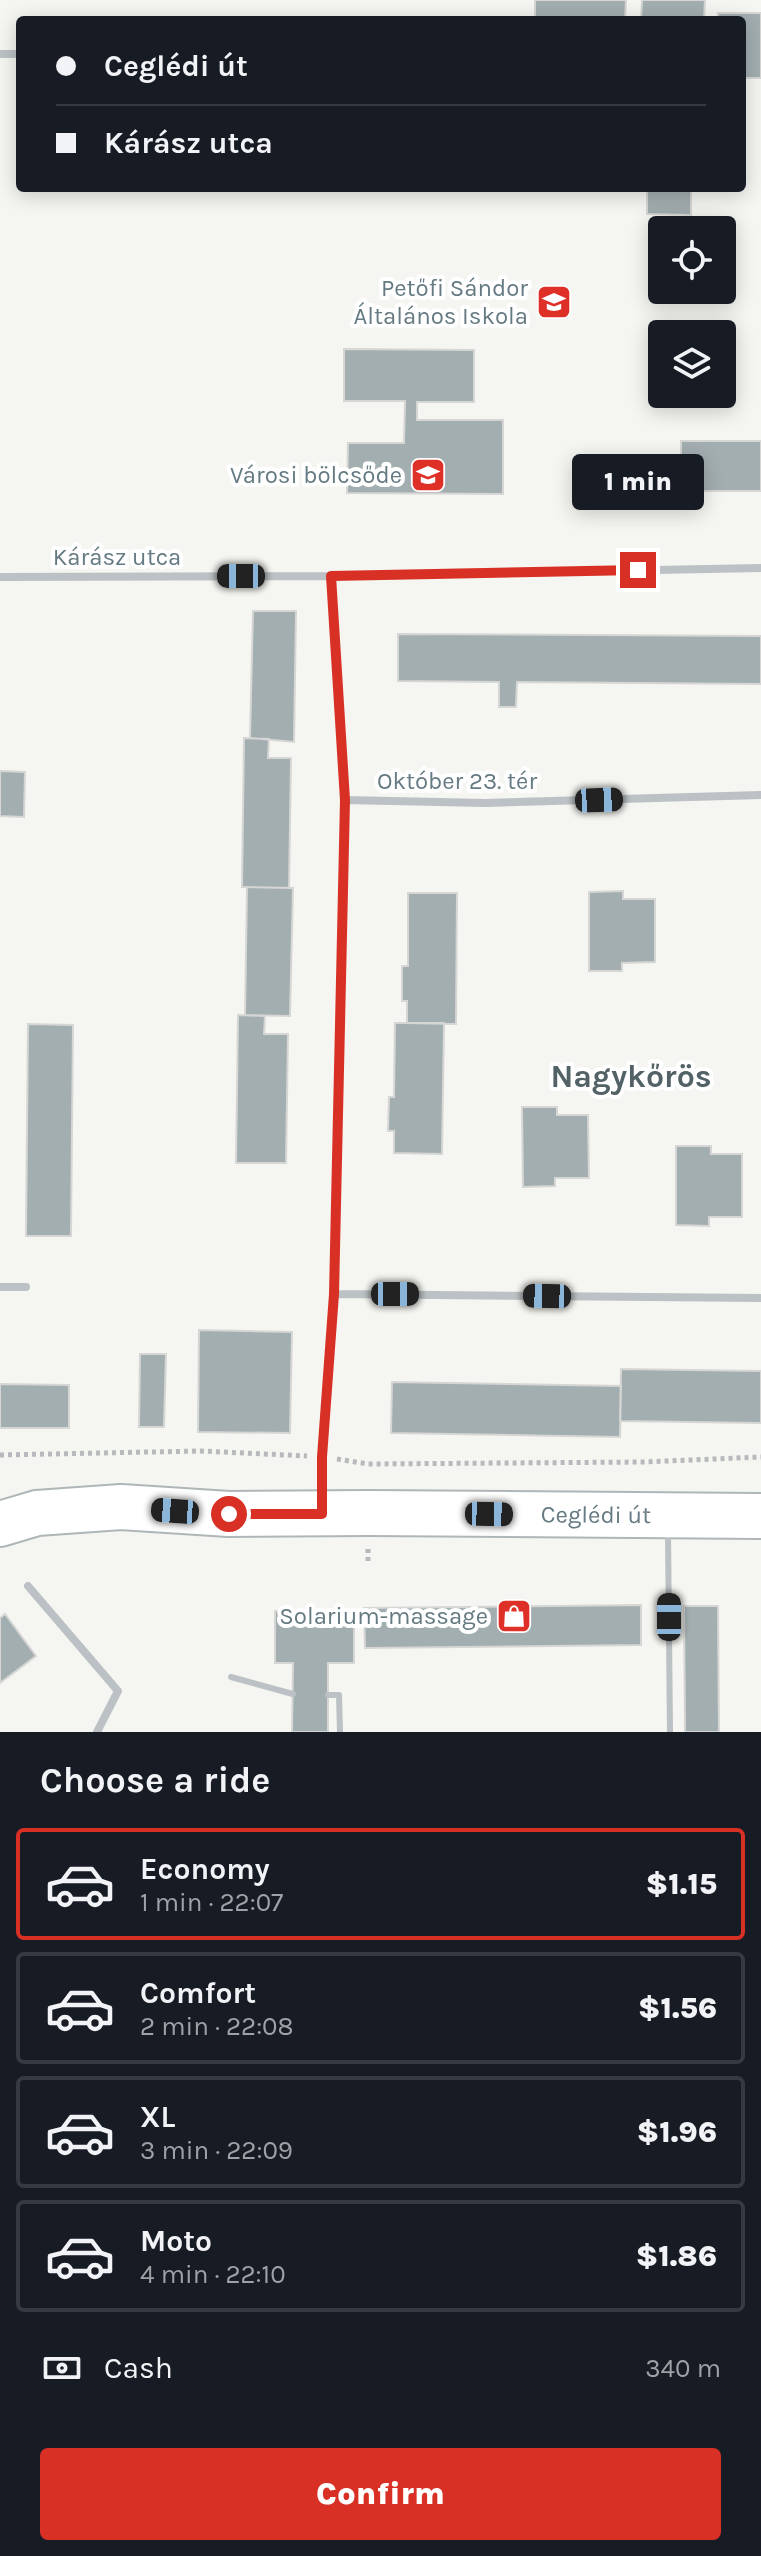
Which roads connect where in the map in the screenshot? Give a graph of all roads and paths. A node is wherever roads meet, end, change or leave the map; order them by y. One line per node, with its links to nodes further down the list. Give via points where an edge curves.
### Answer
1 (761, 568): 2 (street, Kárász utca)
2 (331, 576): 3 (street, Kárász utca); 5 (street)
3 (0, 577)
4 (761, 795): 5 (street, Október 23. tér, via 485,803)
5 (345, 800): 8 (street)
6 (0, 1287): 7 (street)
7 (26, 1287)
8 (334, 1294): 9 (street); 11 (street)
9 (761, 1298)
10 (0, 1455): 11 (path, via 200,1451)
11 (322, 1457): 12 (path, via 368,1464); 13 (street)
12 (761, 1457)
13 (322, 1514): 14 (main road, Ceglédi út); 16 (main road, Ceglédi út, via 121,1507 37,1513)
14 (668, 1515): 15 (main road, Ceglédi út); 23 (lane)
15 (761, 1516)
16 (0, 1524)
17 (28, 1586): 21 (street, via 118,1691)
18 (231, 1677): 19 (lane)
19 (293, 1694)
20 (328, 1695): 22 (lane, via 339,1695)
21 (97, 1732)
22 (340, 1732)
23 (670, 1732)

